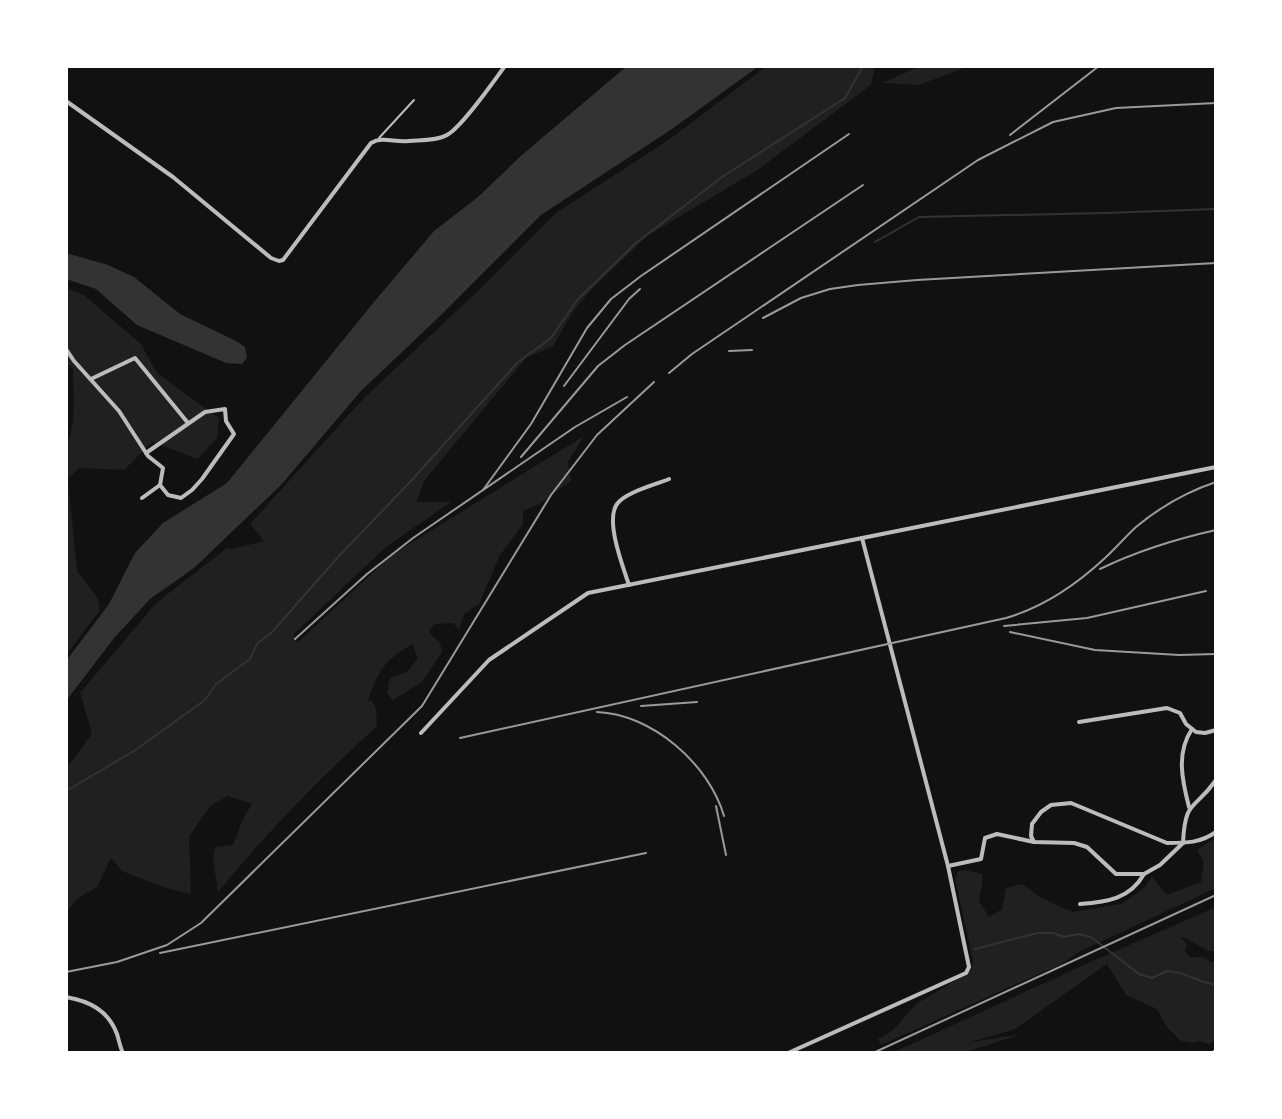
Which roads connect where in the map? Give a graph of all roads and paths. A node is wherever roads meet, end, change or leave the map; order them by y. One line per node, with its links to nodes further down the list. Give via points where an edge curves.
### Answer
1 (505, 66): 4 (street, via 447,135 402,142)
2 (414, 100): 4 (lane)
3 (66, 101): 4 (street, via 279,261)
4 (378, 139)
5 (66, 349): 6 (street)
6 (91, 379): 7 (street, via 135,358); 8 (street)
7 (188, 423): 8 (street); 11 (street, via 205,412 225,409 234,434 202,479 181,498 168,495)
8 (146, 453): 11 (street, via 163,468)
9 (1216, 467): 13 (street)
10 (669, 479): 14 (street, via 617,504 614,530)
11 (160, 485): 12 (street)
12 (142, 498)
13 (862, 538): 14 (street); 24 (street)
14 (629, 585): 18 (street, via 588,593 489,660)
15 (1079, 722): 16 (street, via 1167,708 1180,713)
16 (1192, 729): 17 (street); 20 (street, via 1183,749)
17 (1216, 730)
18 (421, 733)
19 (1216, 780): 20 (street)
20 (1189, 807): 23 (street)
21 (1216, 832): 23 (street, via 1205,840)
22 (1034, 842): 23 (street, via 1032,824 1041,812 1071,803 1167,843); 24 (street, via 997,834 985,838 981,859); 25 (street, via 1074,843 1087,847 1116,874)
23 (1183, 843): 25 (street)
24 (948, 866): 30 (street, via 966,973)
25 (1144, 874): 26 (street, via 1131,891 1111,901)
26 (1080, 904)
27 (66, 997): 29 (street, via 99,1008 115,1029)
28 (1216, 1049): 31 (lane)
29 (123, 1053)
30 (788, 1053)
31 (1212, 1053)

